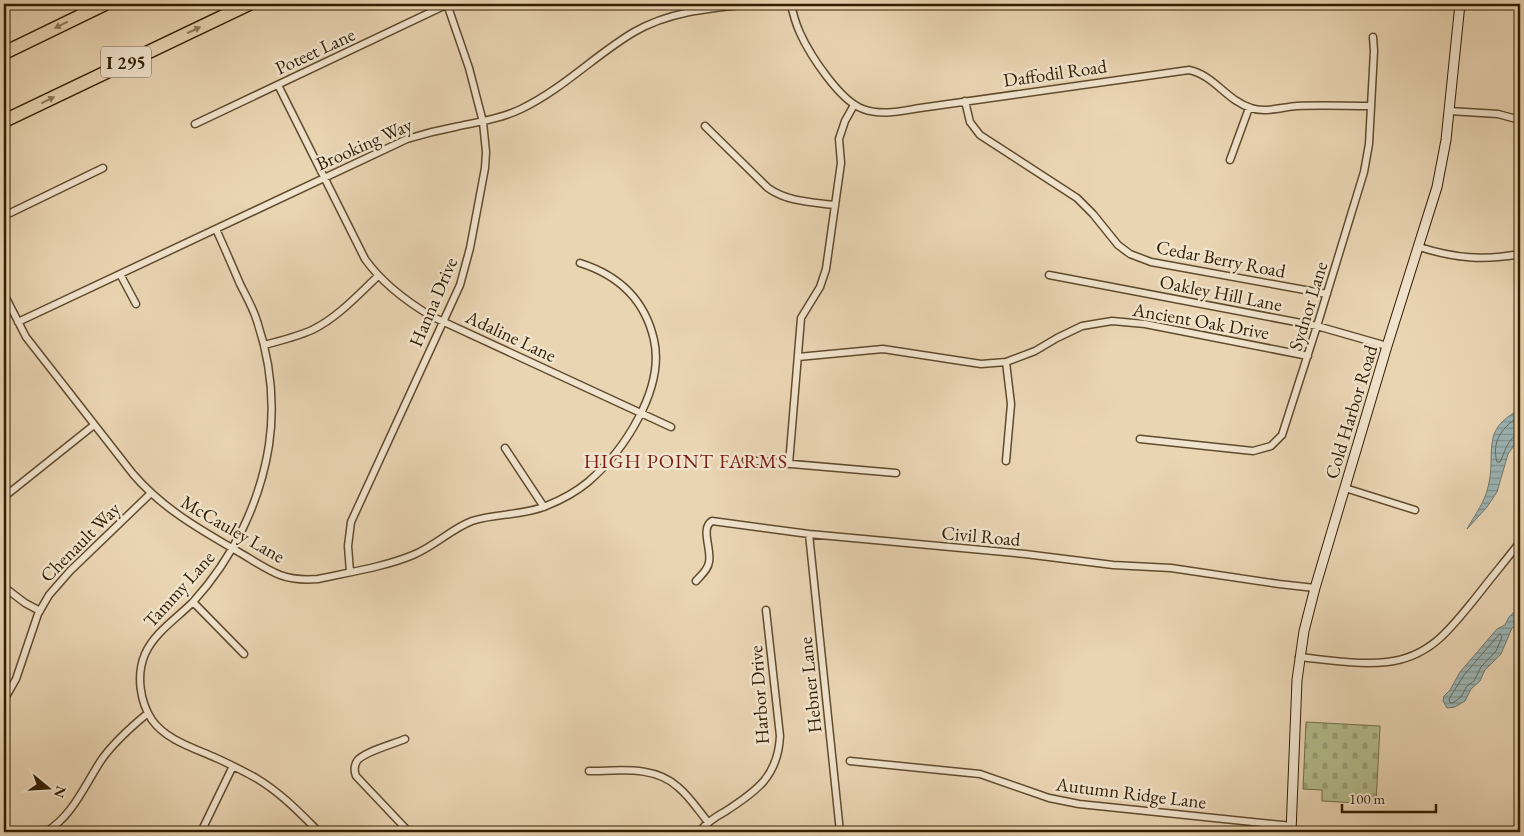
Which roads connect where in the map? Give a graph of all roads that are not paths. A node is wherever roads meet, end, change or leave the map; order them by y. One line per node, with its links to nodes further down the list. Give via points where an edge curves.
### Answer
1 (105, 4): 8 (highway, one-way to 8)
2 (249, 4): 16 (highway, I 295, one-way to 2)
3 (448, 4): 9 (street, Poteet Lane); 17 (street, Hanna Drive)
4 (752, 4): 17 (street, Brooking Way, via 698,10 648,25 613,45 534,103)
5 (791, 4): 11 (street, Daffodil Road, via 800,34 816,63)
6 (1460, 4): 14 (main road, Cold Harbor Road)
7 (1373, 37): 12 (street, Sydnor Lane)
8 (4, 53)
9 (278, 85): 18 (street, Poteet Lane); 22 (street, Adaline Lane)
10 (966, 101): 11 (street, Daffodil Road, via 884,113); 13 (street, Daffodil Road, via 1189,70 1199,72); 33 (street, Cedar Berry Road, via 970,122 980,135 1077,198 1118,245 1130,254 1150,262)
11 (854, 105): 23 (street, via 839,139)
12 (1371, 106): 13 (street); 33 (street, Sydnor Lane, via 1364,172)
13 (1249, 108): 20 (street)
14 (1449, 111): 15 (street, via 1498,114); 26 (main road, Cold Harbor Road, via 1443,159)
15 (1520, 120)
16 (4, 121)
17 (483, 122): 22 (street, Brooking Way, via 407,139); 35 (street, Hanna Drive, via 485,168 470,248 460,285)
18 (195, 124)
19 (705, 126): 23 (street, via 776,194 788,199)
20 (1230, 160)
21 (103, 168): 24 (street)
22 (325, 178): 25 (street, Brooking Way); 31 (street, Adaline Lane, via 365,258)
23 (835, 204): 41 (street, via 826,269 820,287 801,318)
24 (4, 216)
25 (216, 228): 29 (street, Brooking Way); 38 (street, Tammy Lane, via 253,311)
26 (1419, 248): 27 (street, via 1466,258); 39 (main road, Cold Harbor Road)
27 (1520, 254)
28 (580, 263): 43 (street, McCauley Lane, via 618,281 635,298 648,319 655,344 655,374)
29 (120, 274): 34 (street); 36 (street, Brooking Way)
30 (1049, 275): 37 (street, Oakley Hill Lane)
31 (378, 276): 35 (street, Adaline Lane, via 409,302); 38 (street, via 334,316 314,329)
32 (4, 294): 36 (street, McCauley Lane)
33 (1327, 294): 37 (street, Sydnor Lane)
34 (136, 304)
35 (443, 321): 43 (street, Adaline Lane); 60 (street, Hanna Drive, via 355,510 348,546)
36 (18, 322): 44 (street, McCauley Lane)
37 (1318, 326): 39 (street, Oakley Hill Lane); 40 (street, Sydnor Lane)
38 (264, 345): 59 (street, Tammy Lane, via 271,403 269,443 255,502)
39 (1387, 346): 52 (main road, Cold Harbor Road)
40 (1308, 356): 42 (street, Ancient Oak Drive, via 1145,324 1112,321 1082,326); 46 (street, Sydnor Lane, via 1286,426 1271,446 1248,451)
41 (798, 357): 42 (street, Ancient Oak Drive, via 883,349 981,364); 50 (street)
42 (1006, 362): 49 (street, via 1011,404)
43 (640, 413): 45 (street, Adaline Lane); 55 (street, McCauley Lane, via 617,451 600,471 578,490)
44 (94, 425): 53 (street, McCauley Lane); 54 (street)
45 (671, 428)
46 (1140, 439)
47 (505, 448): 55 (street)
48 (746, 460): 50 (street)
49 (1006, 461)
50 (790, 464): 51 (street)
51 (896, 473)
52 (1345, 488): 56 (street); 63 (main road, Cold Harbor Road)
53 (150, 494): 59 (street, McCauley Lane); 66 (street, Chenault Way, via 70,571)
54 (4, 497)
55 (544, 507): 60 (street, McCauley Lane, via 473,521 414,555)
56 (1416, 510)
57 (809, 534): 61 (street, Civil Road, via 709,522 706,528 709,563); 63 (street, Civil Road, via 1171,568); 82 (street, Hebner Lane)
58 (1520, 542): 68 (street, via 1450,629 1425,650 1403,659 1377,663)
59 (232, 549): 60 (street, McCauley Lane, via 271,571 291,578 318,579); 64 (street, Tammy Lane)
60 (350, 572)
61 (696, 581)
62 (4, 587): 66 (street)
63 (1316, 588): 68 (main road, Cold Harbor Road)
64 (193, 602): 67 (street); 70 (street, Tammy Lane, via 156,636 144,655 140,682)
65 (766, 610): 75 (street, Harbor Drive, via 780,736 778,756 757,790)
66 (40, 611): 69 (street, Chenault Way, via 21,666)
67 (244, 654)
68 (1299, 657): 76 (main road, Cold Harbor Road)
69 (4, 700)
70 (148, 713): 73 (street, Tammy Lane, via 167,735); 77 (street, via 108,751 74,805 60,822)
71 (405, 739): 80 (street, via 361,757 355,767 356,776)
72 (850, 761): 76 (street, Autumn Ridge Lane, via 980,774 1048,798 1079,804)
73 (233, 766): 78 (street); 79 (street, Tammy Lane, via 274,790)
74 (589, 771): 75 (street, via 641,771 660,776 682,790)
75 (708, 822): 81 (street, Harbor Drive)
76 (1292, 829)
77 (46, 832)
78 (201, 832)
79 (319, 832)
80 (410, 832)
81 (698, 832)
82 (840, 832)

